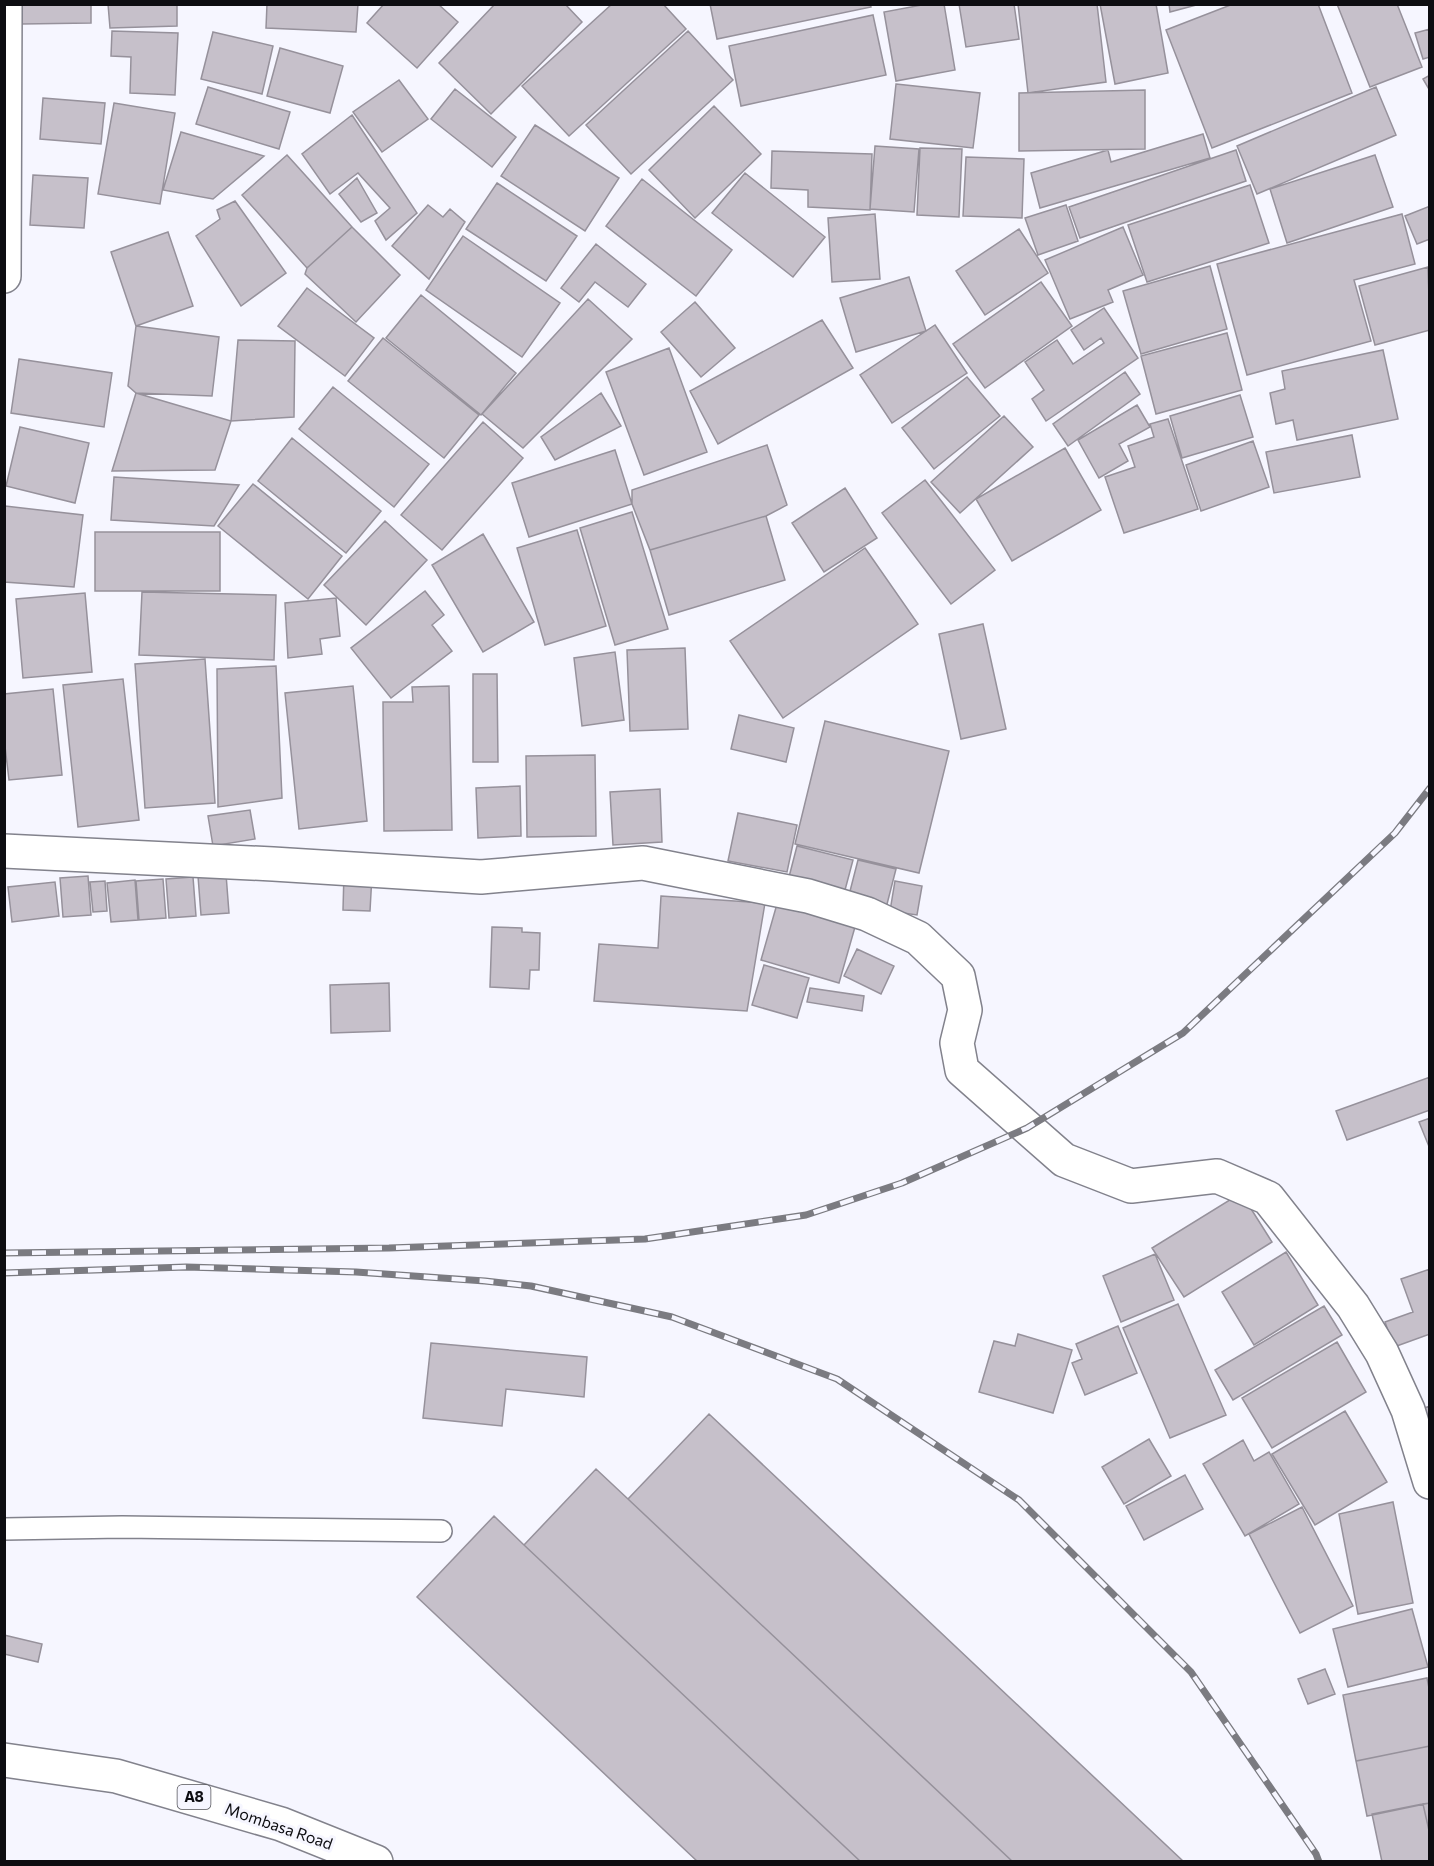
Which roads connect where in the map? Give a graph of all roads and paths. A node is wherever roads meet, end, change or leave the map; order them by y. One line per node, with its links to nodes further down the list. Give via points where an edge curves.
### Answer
1 (5, 4): 2 (main road)
2 (4, 276)
3 (4, 850): 4 (main road, via 481,877 643,863 808,896 867,914 918,938 958,976 965,1010 957,1043 962,1070 1064,1160 1131,1186 1217,1176 1268,1198 1353,1306 1382,1353 1408,1410)
4 (1430, 1482)
5 (4, 1528): 6 (lane)
6 (441, 1531)
7 (4, 1760): 8 (main road, Mombasa Road / A8, via 116,1776 281,1824)
8 (376, 1862)

